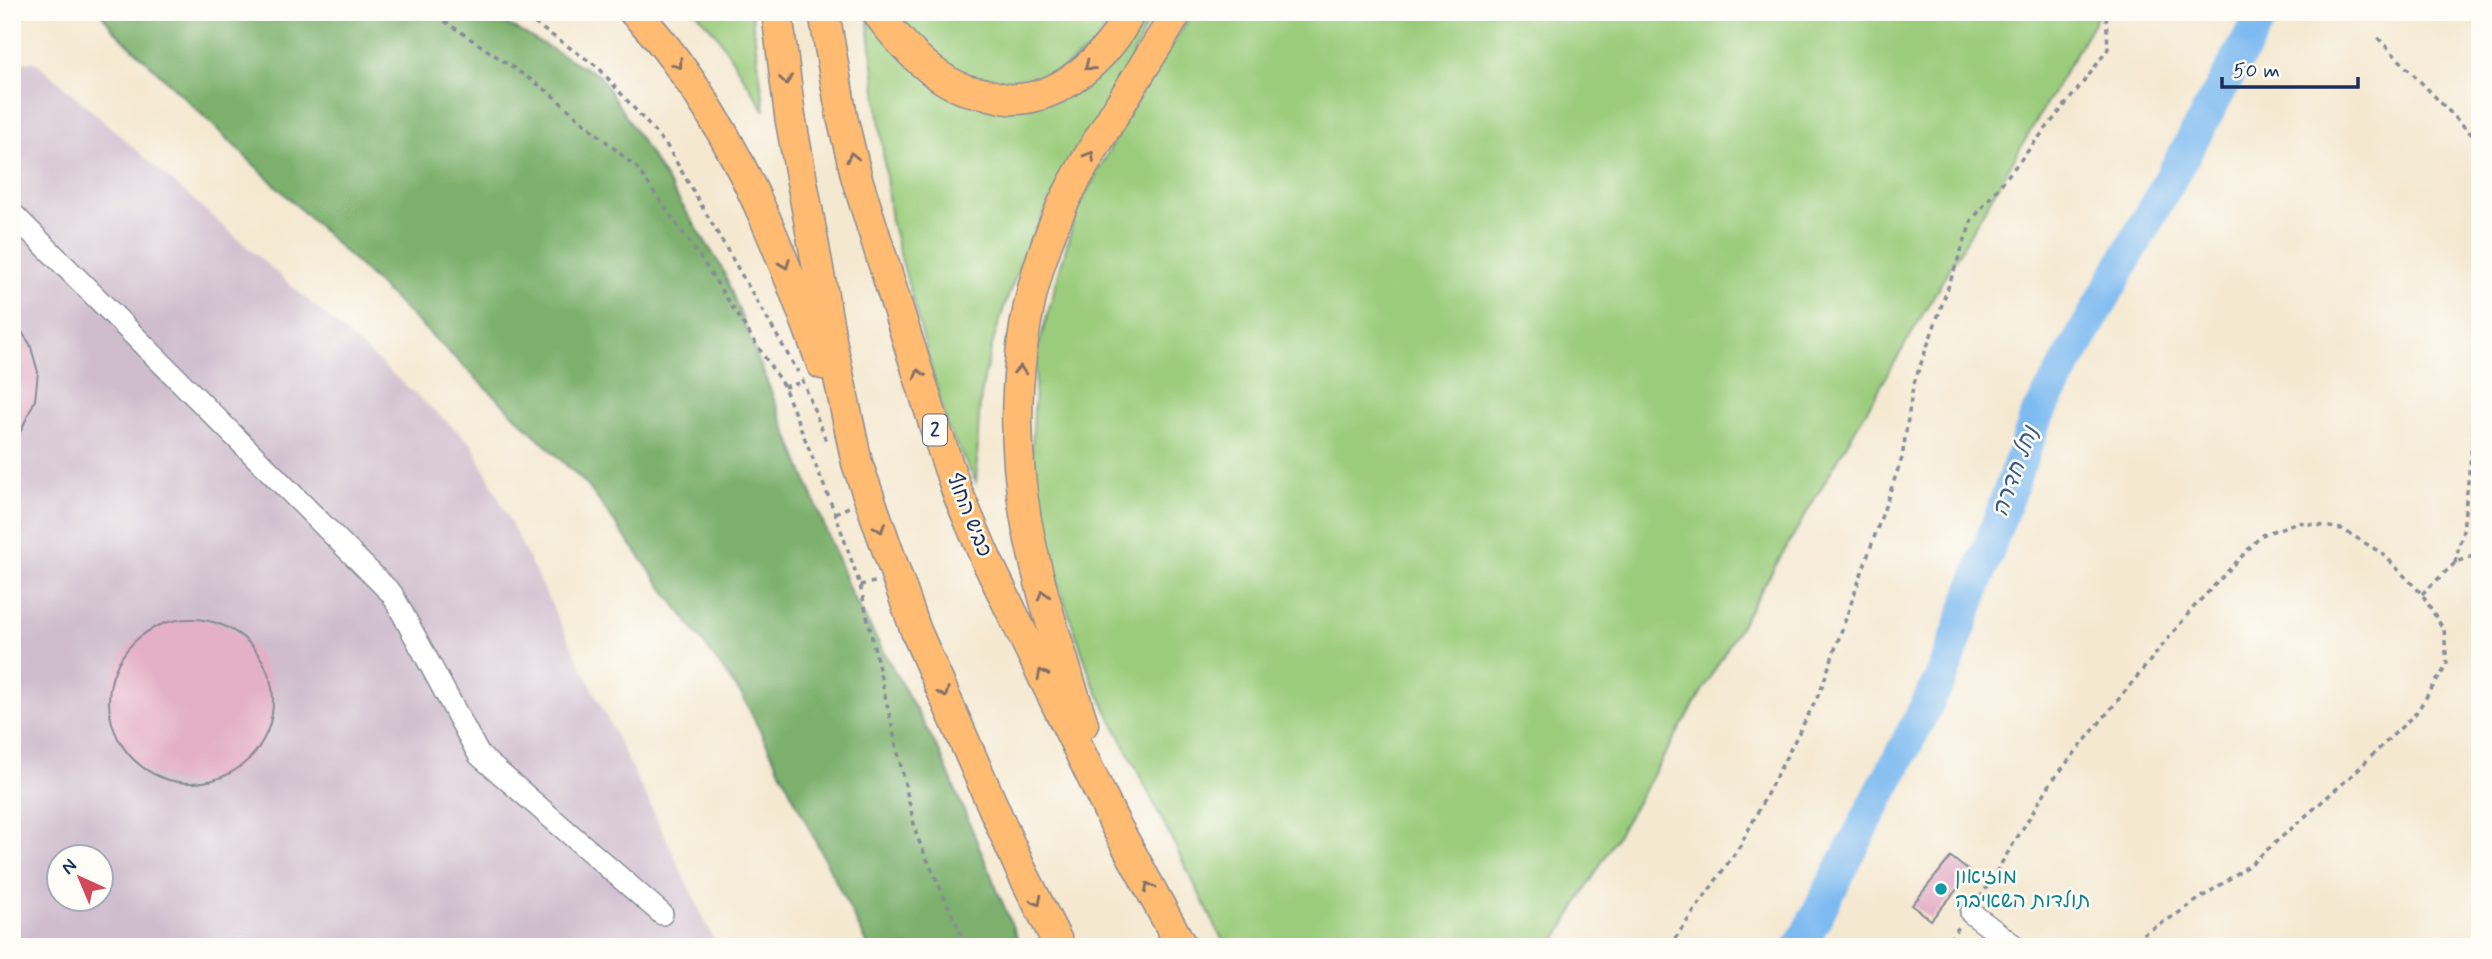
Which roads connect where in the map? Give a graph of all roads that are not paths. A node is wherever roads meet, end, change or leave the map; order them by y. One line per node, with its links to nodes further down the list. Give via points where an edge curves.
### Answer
1 (634, 12): 10 (highway, one-way to 10, via 704,100 753,190 787,267)
2 (777, 12): 10 (highway, one-way to 10, via 790,116)
3 (824, 12): 11 (highway, כביש החוף / 2, one-way to 3, via 958,494 857,179)
4 (877, 12): 5 (highway, one-way to 4, via 1103,55 1083,70 1038,94 1009,99 961,88 942,76 903,44)
5 (1130, 12)
6 (1162, 12): 8 (highway)
7 (1177, 12): 8 (highway)
8 (1118, 110): 11 (highway, one-way to 8, via 1041,589 1019,464 1018,397 1032,290 1049,238 1072,185)
9 (12, 213): 13 (street, via 392,594 479,755)
10 (857, 463): 14 (highway, one-way to 14, via 916,631 1020,868)
11 (1115, 824): 15 (highway, כביש החוף / 2, one-way to 11)
12 (1971, 913): 16 (street)
13 (662, 914)
14 (1060, 947)
15 (1182, 947)
16 (2016, 947)

